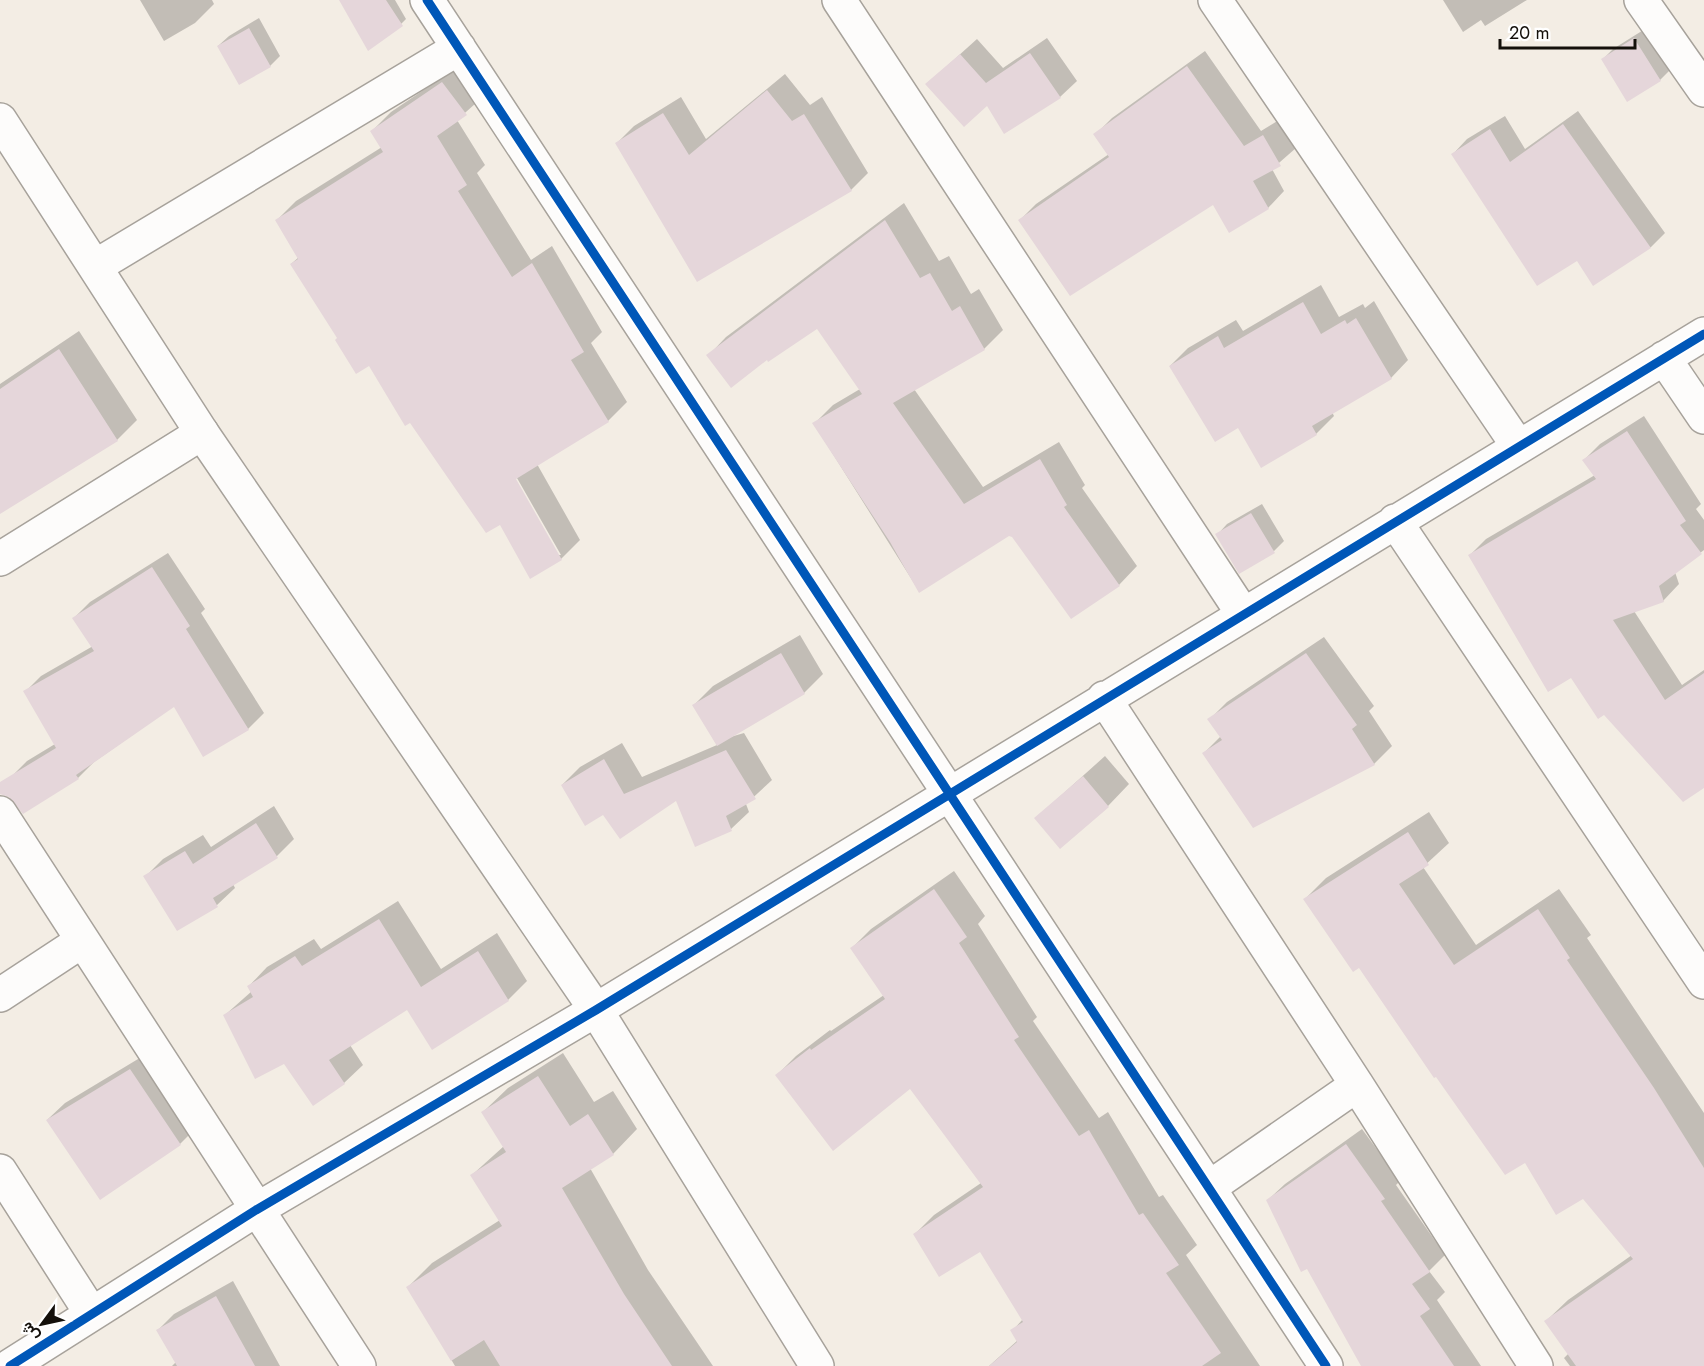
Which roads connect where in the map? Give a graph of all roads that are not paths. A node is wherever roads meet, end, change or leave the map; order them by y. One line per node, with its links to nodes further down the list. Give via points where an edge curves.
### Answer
1 (427, 0): 5 (street)
2 (839, 0): 16 (street)
3 (1215, 0): 13 (street)
4 (1641, 0): 6 (street)
5 (459, 48): 8 (street); 18 (street)
6 (1704, 90)
7 (0, 120): 8 (street)
8 (96, 266): 12 (street)
9 (1704, 334): 10 (street)
10 (1664, 358): 11 (street); 13 (street)
11 (1704, 417)
12 (202, 433): 15 (street); 23 (street)
13 (1518, 446): 14 (street)
14 (1395, 521): 16 (street); 21 (street)
15 (0, 560)
16 (1243, 614): 17 (street)
17 (1104, 698): 18 (street); 24 (street)
18 (950, 792): 23 (street); 26 (street)
19 (0, 813): 20 (street)
20 (82, 941): 22 (street); 27 (street)
21 (1704, 982)
22 (0, 995)
23 (596, 1010): 27 (street); 31 (street)
24 (1357, 1085): 26 (street); 33 (street)
25 (0, 1171): 28 (street)
26 (1210, 1187): 32 (street)
27 (256, 1210): 28 (street); 30 (street)
28 (92, 1313): 29 (street)
29 (10, 1366)
30 (359, 1366)
31 (817, 1366)
32 (1326, 1366)
33 (1536, 1366)

